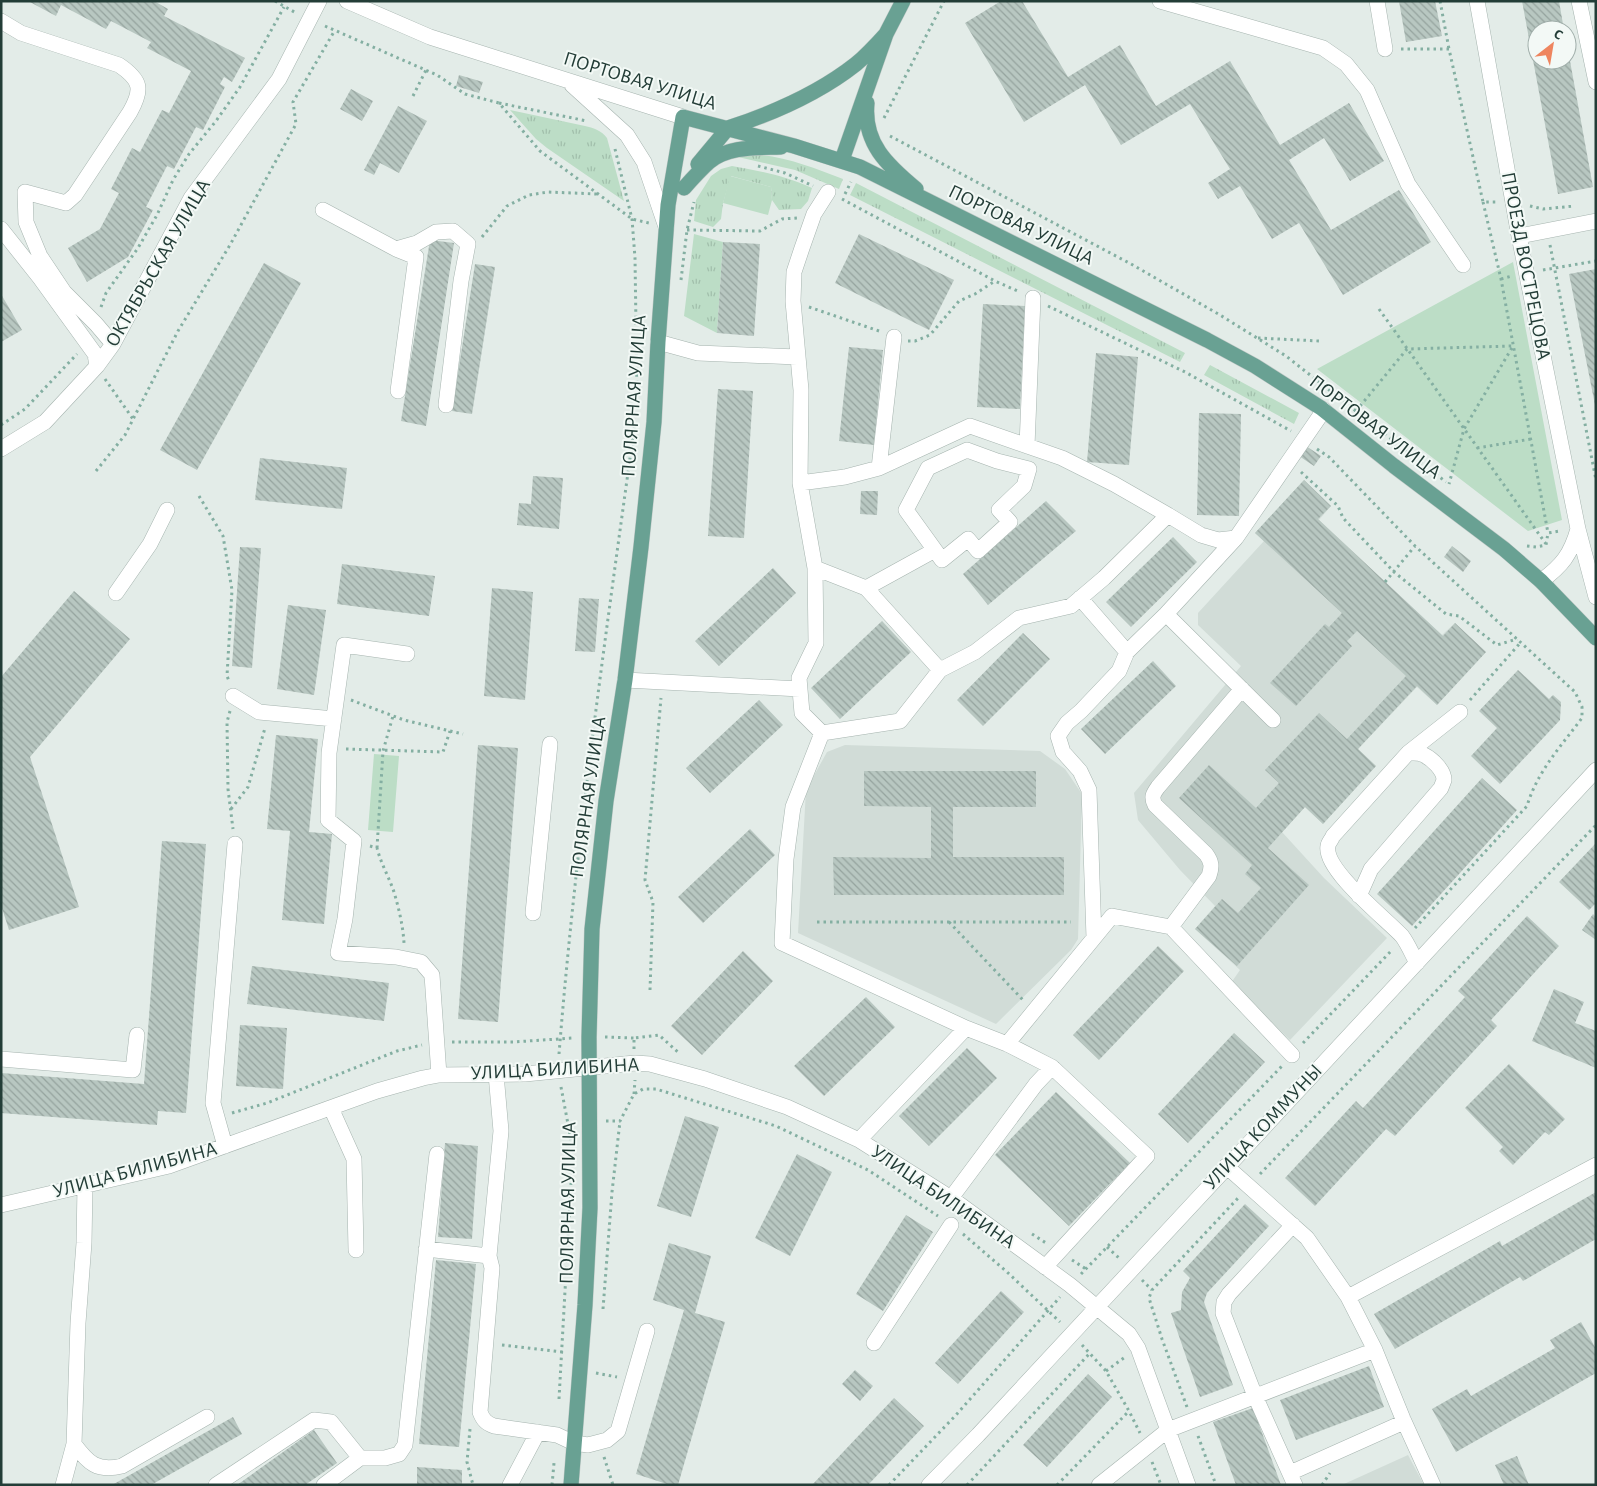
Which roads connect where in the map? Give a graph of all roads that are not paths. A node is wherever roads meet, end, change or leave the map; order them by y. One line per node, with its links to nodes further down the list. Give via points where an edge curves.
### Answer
1 (319, 1): 31 (street, ОКТЯБРЬСКАЯ УЛИЦА, via 279,79 191,198)
2 (347, 1): 11 (street, ПОРТОВАЯ УЛИЦА, via 430,37)
3 (903, 1): 9 (main road)
4 (1160, 1): 27 (street, via 1322,48 1346,64 1367,90 1408,184)
5 (1377, 1): 10 (street)
6 (1476, 1): 25 (street, ПРОЕЗД ВОСТРЕЦОВА)
7 (1579, 1): 12 (street)
8 (1, 21): 31 (street, via 21,33 119,65 132,74 138,87 137,100 130,112 66,203 25,192 26,222 40,256 64,292)
9 (886, 34): 13 (main road); 15 (main road, via 857,64 814,93 767,116)
10 (1385, 49)
11 (567, 80): 14 (street, ПОРТОВАЯ УЛИЦА); 23 (street, via 626,135 644,162)
12 (1596, 82)
13 (869, 84): 17 (main road); 20 (main road, via 867,119 873,142 899,175)
14 (683, 117): 15 (main road, ПОРТОВАЯ УЛИЦА); 23 (main road, ПОЛЯРНАЯ УЛИЦА)
15 (728, 128): 16 (main road, ПОРТОВАЯ УЛИЦА); 18 (main road, via 701,160)
16 (794, 146): 17 (main road, ПОРТОВАЯ УЛИЦА); 18 (main road, via 724,153 710,161)
17 (842, 160): 20 (main road, ПОРТОВАЯ УЛИЦА)
18 (690, 191): 23 (main road)
19 (828, 192): 32 (street, via 814,214 794,272 792,300)
20 (939, 207): 36 (main road, ПОРТОВАЯ УЛИЦА, via 1231,353)
21 (323, 210): 26 (street)
22 (1596, 221): 25 (street)
23 (666, 228): 30 (main road, ПОЛЯРНАЯ УЛИЦА)
24 (1, 230): 33 (street, via 86,341 95,354)
25 (1519, 236): 43 (street, ПРОЕЗД ВОСТРЕЦОВА)
26 (396, 249): 34 (street, via 416,257); 35 (street, via 417,243 436,232 453,231 468,244)
27 (1463, 265)
28 (1033, 298): 37 (street)
29 (894, 337): 39 (street)
30 (658, 342): 32 (street, via 698,353); 57 (main road, ПОЛЯРНАЯ УЛИЦА, via 654,422)
31 (113, 344): 33 (street, ОКТЯБРЬСКАЯ УЛИЦА)
32 (797, 357): 40 (street, via 801,390)
33 (97, 366): 38 (street, ОКТЯБРЬСКАЯ УЛИЦА, via 45,422)
34 (398, 391)
35 (446, 406)
36 (1324, 410): 44 (street); 47 (main road, ПОРТОВАЯ УЛИЦА)
37 (1027, 446): 39 (street, via 970,426); 42 (street, via 1062,458)
38 (1, 449)
39 (879, 468): 40 (street)
40 (800, 483): 46 (street)
41 (167, 510): 49 (street, via 150,544)
42 (1168, 515): 44 (street, via 1201,535 1218,540); 51 (street)
43 (1578, 529): 47 (street, via 1567,557); 50 (street, ПРОЕЗД ВОСТРЕЦОВА)
44 (1236, 538): 52 (street)
45 (935, 550): 45 (street, via 942,560 968,539 978,551 1010,522 998,510 1024,486 1029,469 967,450 928,468 906,510); 48 (street)
46 (814, 568): 48 (street); 58 (street, via 816,643 799,678)
47 (1541, 581): 53 (main road, ПОРТОВАЯ УЛИЦА)
48 (866, 588): 56 (street)
49 (116, 593)
50 (1596, 597)
51 (1080, 598): 54 (street); 56 (street, via 1071,606 1019,618 975,652)
52 (1166, 614): 54 (street); 59 (street)
53 (1596, 638)
54 (1127, 652): 72 (street, via 1119,671 1058,736 1063,752 1080,771 1090,790)
55 (407, 654): 62 (street, via 344,645)
56 (940, 670): 64 (street, via 900,721)
57 (625, 680): 58 (street); 79 (main road, ПОЛЯРНАЯ УЛИЦА, via 606,802 592,929)
58 (800, 689): 64 (street, via 802,713)
59 (1242, 689): 63 (street); 71 (street, via 1153,795 1155,805 1206,854 1212,868)
60 (233, 696): 62 (street, via 259,712)
61 (1460, 712): 66 (street)
62 (334, 719): 82 (street, via 328,820 354,840 338,953 421,962 432,976)
63 (1274, 720)
64 (822, 734): 74 (street, via 793,807 786,859 782,943)
65 (550, 744): 70 (street)
66 (1408, 754): 69 (street, via 1333,836 1328,846 1330,858 1340,875); 69 (street, via 1423,754 1434,762 1444,779 1441,788 1371,869)
67 (1596, 770): 73 (street, УЛИЦА КОММУНЫ)
68 (235, 844): 85 (street, via 213,1103)
69 (1359, 896): 73 (street, via 1403,938)
70 (533, 913)
71 (1171, 928): 72 (street, via 1112,916); 77 (street)
72 (1094, 938): 76 (street)
73 (1417, 963): 88 (street, УЛИЦА КОММУНЫ)
74 (966, 1028): 76 (street); 84 (street)
75 (137, 1035): 78 (street, via 133,1070)
76 (1007, 1044): 80 (street)
77 (1292, 1055)
78 (1, 1059)
79 (590, 1066): 81 (street, УЛИЦА БИЛИБИНА); 84 (street, УЛИЦА БИЛИБИНА, via 635,1062 676,1071 787,1107); 109 (main road, ПОЛЯРНАЯ УЛИЦА, via 590,1208)
80 (1052, 1067): 90 (street); 97 (street, via 1147,1156)
81 (496, 1074): 82 (street, УЛИЦА БИЛИБИНА); 96 (street, via 500,1131)
82 (440, 1075): 83 (street, УЛИЦА БИЛИБИНА, via 402,1083)
83 (331, 1108): 85 (street, УЛИЦА БИЛИБИНА); 95 (street, via 354,1159)
84 (859, 1140): 90 (street, УЛИЦА БИЛИБИНА)
85 (225, 1146): 89 (street, УЛИЦА БИЛИБИНА, via 169,1166)
86 (437, 1154): 94 (street)
87 (1596, 1165): 98 (street)
88 (1226, 1166): 93 (street); 99 (street, УЛИЦА КОММУНЫ)
89 (85, 1186): 91 (street, УЛИЦА БИЛИБИНА); 108 (street)
90 (951, 1198): 97 (street, УЛИЦА БИЛИБИНА)
91 (1, 1205)
92 (951, 1225): 101 (street)
93 (1293, 1225): 98 (street, via 1307,1238); 103 (street, via 1224,1302 1222,1312)
94 (426, 1249): 96 (street); 110 (street, via 405,1445 398,1454 385,1458)
95 (356, 1250)
96 (489, 1256): 107 (street, via 492,1268 480,1412 486,1423 494,1426)
97 (1045, 1267): 99 (street, УЛИЦА БИЛИБИНА)
98 (1348, 1297): 102 (street)
99 (1096, 1307): 106 (street, УЛИЦА БИЛИБИНА, via 1133,1340); 117 (street, УЛИЦА КОММУНЫ)
100 (646, 1331): 109 (street, via 618,1431 607,1440)
101 (874, 1343)
102 (1374, 1350): 103 (street); 105 (street)
103 (1255, 1396): 106 (street); 111 (street)
104 (207, 1417): 108 (street, via 122,1466 102,1468 90,1462)
105 (1404, 1422): 111 (street); 120 (street)
106 (1168, 1430): 118 (street); 119 (street, УЛИЦА БИЛИБИНА)
107 (538, 1432): 109 (street); 115 (street)
108 (74, 1444): 112 (street)
109 (581, 1444): 116 (main road, ПОЛЯРНАЯ УЛИЦА)
110 (360, 1458): 113 (street, via 331,1422 314,1420); 114 (street)
111 (1293, 1479)
112 (63, 1485)
113 (216, 1485)
114 (324, 1485)
115 (510, 1485)
116 (571, 1485)
117 (929, 1485)
118 (1099, 1485)
119 (1188, 1485)
120 (1433, 1485)

